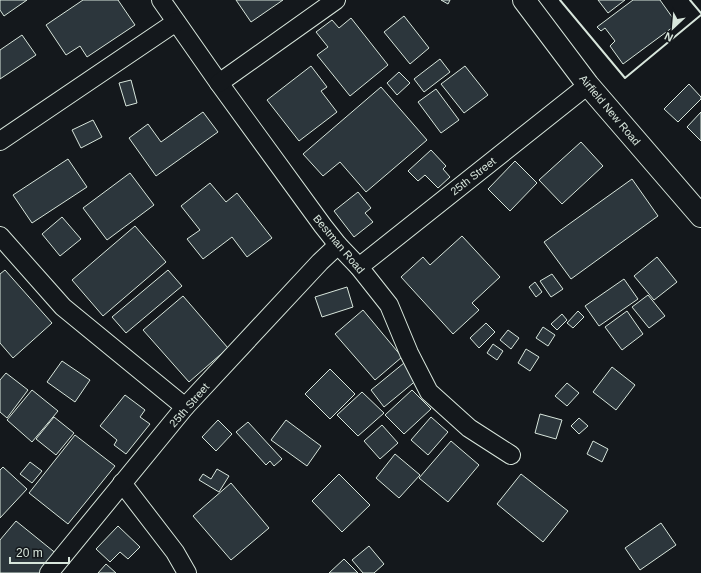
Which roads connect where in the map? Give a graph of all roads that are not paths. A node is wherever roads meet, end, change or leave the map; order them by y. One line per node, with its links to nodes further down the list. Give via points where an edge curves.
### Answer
1 (161, 0): 4 (street, Bestman Road)
2 (336, 0): 5 (street)
3 (524, 0): 6 (street, Airfield New Road)
4 (176, 22): 5 (street, Bestman Road); 7 (street)
5 (219, 83): 10 (street, Bestman Road)
6 (588, 85): 8 (street, Airfield New Road); 11 (street, 25th Street)
7 (0, 141)
8 (701, 216)
9 (0, 236): 12 (street, via 63,307)
10 (338, 245): 11 (street, Bestman Road); 12 (street, 25th Street)
11 (359, 267): 13 (street, Bestman Road, via 389,305 429,392 469,428)
12 (185, 407): 14 (street, 25th Street)
13 (512, 455)
14 (122, 483): 15 (street, 25th Street); 16 (street, via 175,552)
15 (49, 573)
16 (187, 573)

